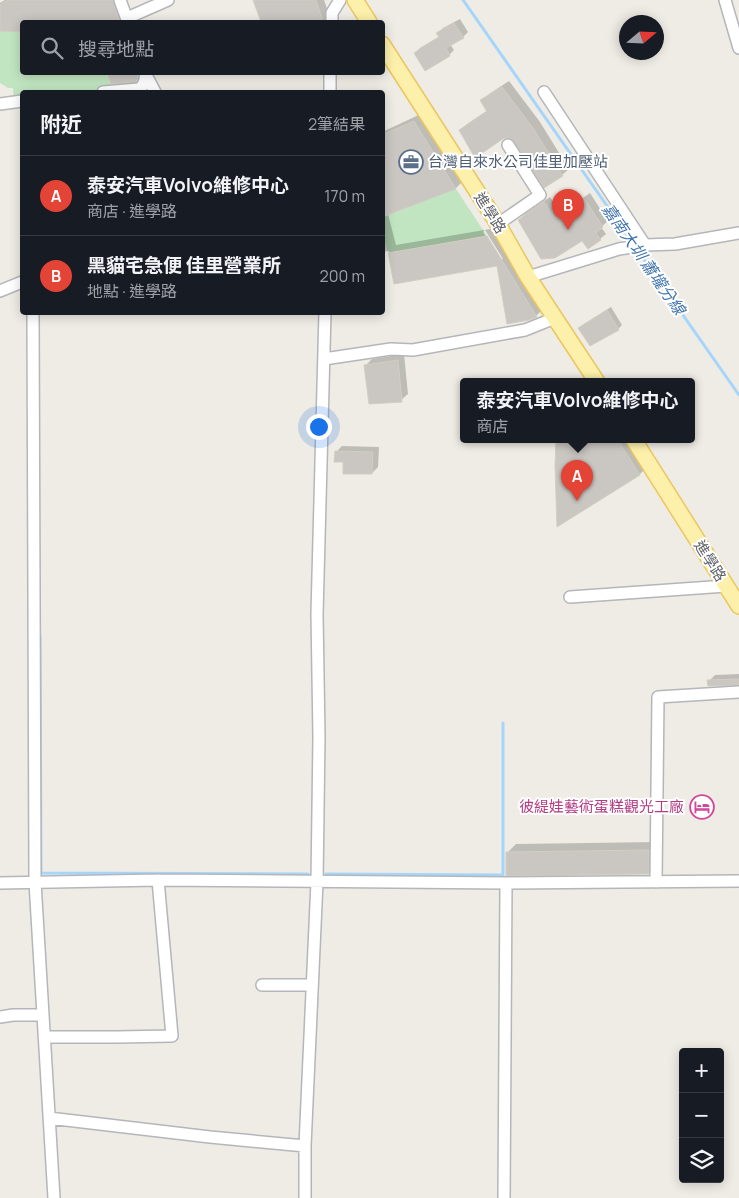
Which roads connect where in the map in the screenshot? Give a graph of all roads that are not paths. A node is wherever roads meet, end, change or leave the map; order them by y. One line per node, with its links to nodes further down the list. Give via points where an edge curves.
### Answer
1 (120, 0): 6 (lane)
2 (168, 0): 6 (lane)
3 (340, 0): 7 (lane, via 332,13)
4 (355, 0): 8 (main road)
5 (725, 0): 9 (lane)
6 (128, 20)
7 (332, 20)
8 (368, 20)
9 (739, 48)
10 (385, 49): 21 (main road, 進學路)
11 (145, 75): 14 (lane, via 139,88)
12 (146, 75): 15 (lane)
13 (330, 75): 16 (lane)
14 (120, 90)
15 (154, 90)
16 (330, 90)
17 (544, 92): 23 (lane)
18 (20, 101): 19 (lane)
19 (0, 104)
20 (508, 145): 21 (lane, via 540,195)
21 (498, 224): 24 (main road, 進學路)
22 (739, 233): 23 (lane, via 675,244)
23 (645, 245): 24 (lane, via 619,249)
24 (528, 277): 29 (main road, 進學路)
25 (20, 283): 26 (lane)
26 (0, 291)
27 (33, 315): 39 (lane)
28 (324, 315): 30 (lane)
29 (555, 318): 30 (lane, via 525,330 413,350 391,349); 31 (main road, 進學路)
30 (324, 359): 40 (lane, via 318,614)
31 (594, 378)
32 (636, 443): 33 (main road, 進學路)
33 (726, 586): 34 (lane); 35 (main road, 進學路)
34 (570, 597)
35 (739, 606)
36 (739, 692): 41 (lane, via 658,697)
37 (158, 880): 39 (lane); 40 (lane); 48 (lane, via 172,1036)
38 (739, 881): 41 (lane)
39 (35, 882): 42 (lane); 46 (lane)
40 (317, 882): 43 (lane); 45 (lane)
41 (656, 882): 43 (lane)
42 (0, 883)
43 (506, 883): 53 (lane)
44 (262, 985): 45 (lane)
45 (312, 985): 50 (lane)
46 (43, 1015): 47 (lane); 48 (lane)
47 (0, 1016)
48 (44, 1037): 49 (lane)
49 (49, 1118): 50 (lane); 51 (lane)
50 (305, 1146): 52 (lane)
51 (54, 1198)
52 (306, 1198)
53 (504, 1198)

